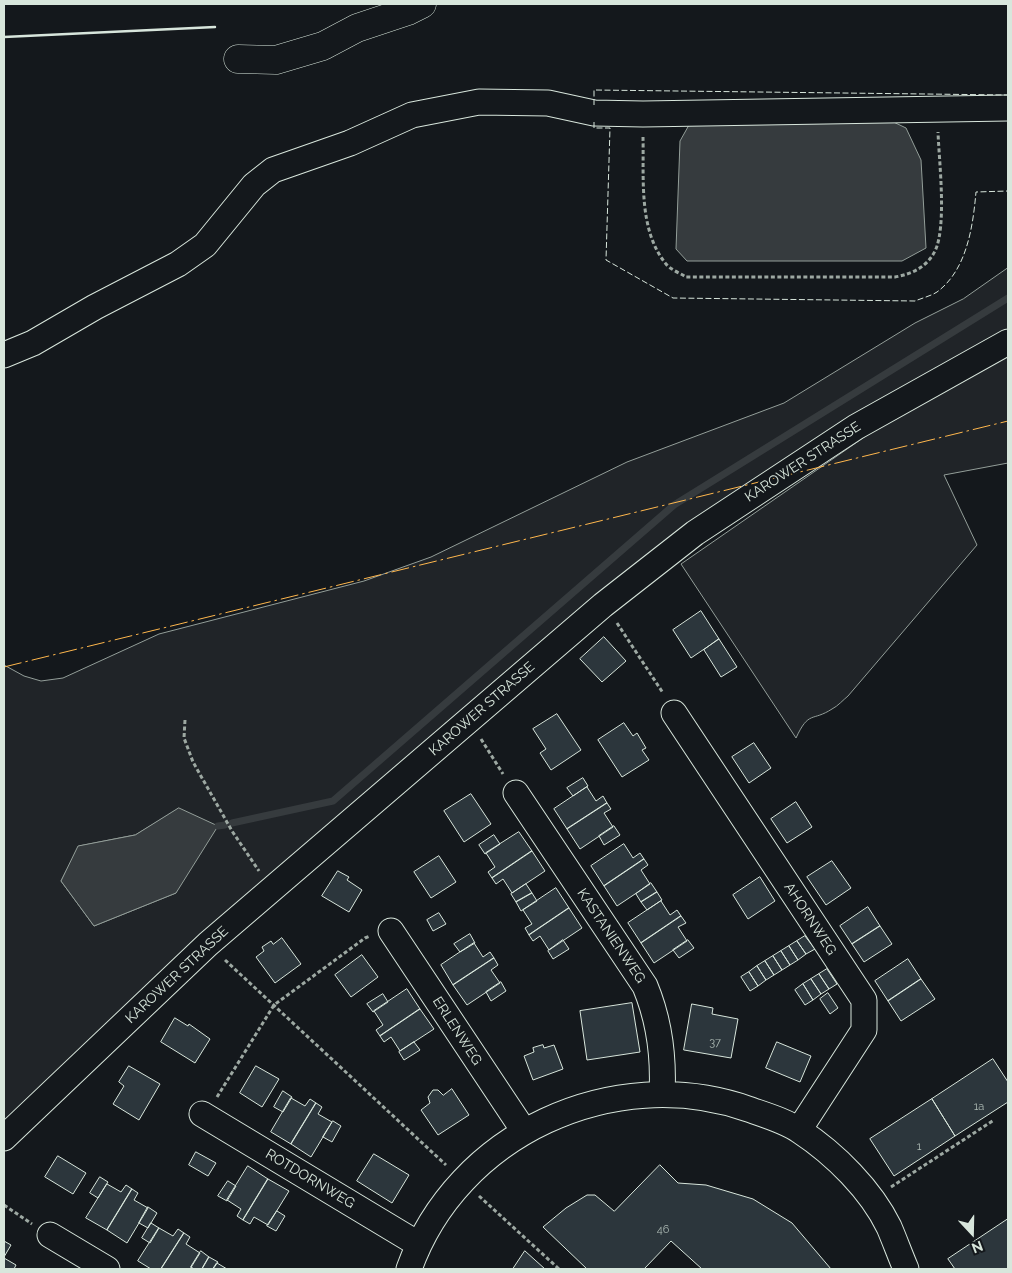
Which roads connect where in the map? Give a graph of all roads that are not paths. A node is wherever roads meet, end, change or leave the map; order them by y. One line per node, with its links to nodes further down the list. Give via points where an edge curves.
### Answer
1 (422, 4): 2 (highway, via 357,28 323,46 276,60)
2 (238, 59)
3 (1008, 108): 5 (street, via 643,114 594,113 548,103 480,102 412,115 350,144 273,170 254,185 205,245 33,343)
4 (1008, 342): 13 (street, KAROWER STRASSE, via 856,427 695,533 603,605 208,944)
5 (4, 355)
6 (674, 713): 11 (street, AHORNWEG, via 864,1000 864,1030)
7 (516, 793): 9 (street, KASTANIENWEG, via 644,986 660,1033)
8 (391, 931): 12 (street, ERLENWEG)
9 (662, 1094): 11 (street, via 724,1101); 12 (street, via 611,1100 570,1110)
10 (202, 1114): 15 (street, ROTDORNWEG)
11 (799, 1130): 18 (street, via 841,1164 872,1200 888,1226)
12 (524, 1131): 15 (street, via 490,1155 463,1182 438,1210)
13 (4, 1138)
14 (50, 1235): 16 (street)
15 (418, 1244): 17 (street)
16 (108, 1269)
17 (410, 1269)
18 (906, 1269)

